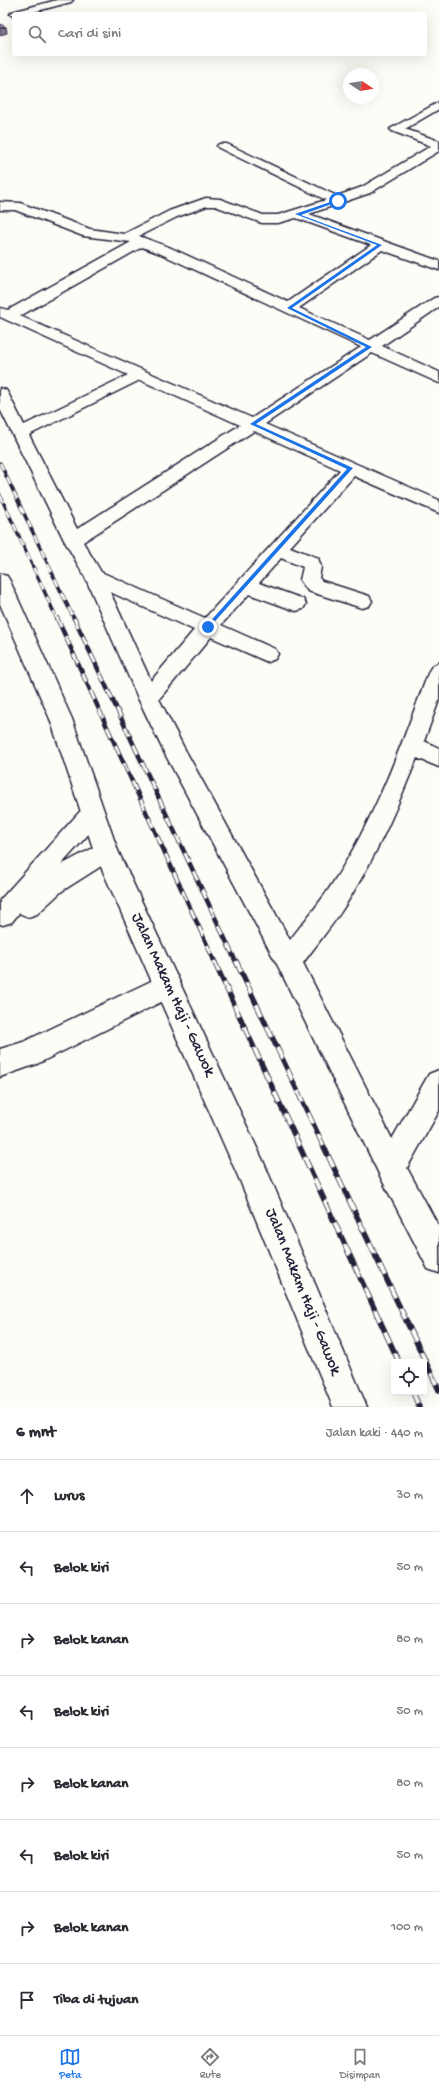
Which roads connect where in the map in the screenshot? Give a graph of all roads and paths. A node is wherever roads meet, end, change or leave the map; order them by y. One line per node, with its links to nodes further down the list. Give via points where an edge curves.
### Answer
1 (68, 0): 2 (street)
2 (23, 12)
3 (439, 105): 5 (street, via 396,129)
4 (223, 146): 8 (street)
5 (439, 146): 6 (street)
6 (414, 159): 7 (street); 8 (street, via 366,190)
7 (433, 164)
8 (338, 201): 10 (street)
9 (0, 206): 11 (street, via 21,207 88,233)
10 (297, 214): 11 (street, via 278,219 262,219 216,202 206,202 173,214); 13 (street)
11 (126, 238): 12 (street)
12 (141, 242): 16 (street); 17 (street)
13 (380, 245): 14 (street); 16 (street)
14 (439, 266)
15 (439, 301): 18 (street)
16 (289, 308): 18 (street)
17 (4, 314): 19 (street)
18 (369, 347): 20 (street); 22 (street)
19 (139, 375): 22 (street); 23 (street)
20 (439, 378)
21 (0, 393): 23 (street)
22 (253, 424): 24 (street); 26 (street)
23 (20, 433): 26 (street)
24 (351, 468): 25 (street); 27 (street)
25 (439, 507)
26 (73, 540): 28 (street)
27 (280, 550): 30 (street); 31 (street, via 311,563 309,580 315,586)
28 (94, 577): 33 (street); 36 (street)
29 (0, 581): 39 (street, Jalan Makam Haji - Gawok, via 62,718)
30 (245, 585): 32 (street); 33 (street)
31 (362, 601)
32 (296, 604)
33 (208, 627): 34 (street); 36 (street)
34 (268, 654)
35 (439, 671): 37 (street)
36 (148, 698): 43 (street, via 174,752)
37 (412, 745): 38 (street); 43 (street, via 373,832 342,888)
38 (439, 758)
39 (94, 813): 40 (street, Jalan Makam Haji - Gawok); 42 (street)
40 (106, 851): 41 (street, via 53,883); 44 (street, Jalan Makam Haji - Gawok)
41 (28, 906)
42 (3, 914)
43 (289, 962): 47 (street)
44 (168, 985): 45 (street, via 27,1054); 49 (street, Jalan Makam Haji - Gawok, via 253,1174)
45 (0, 1063)
46 (438, 1087): 47 (street)
47 (391, 1168): 48 (street)
48 (439, 1258)
49 (350, 1407)

